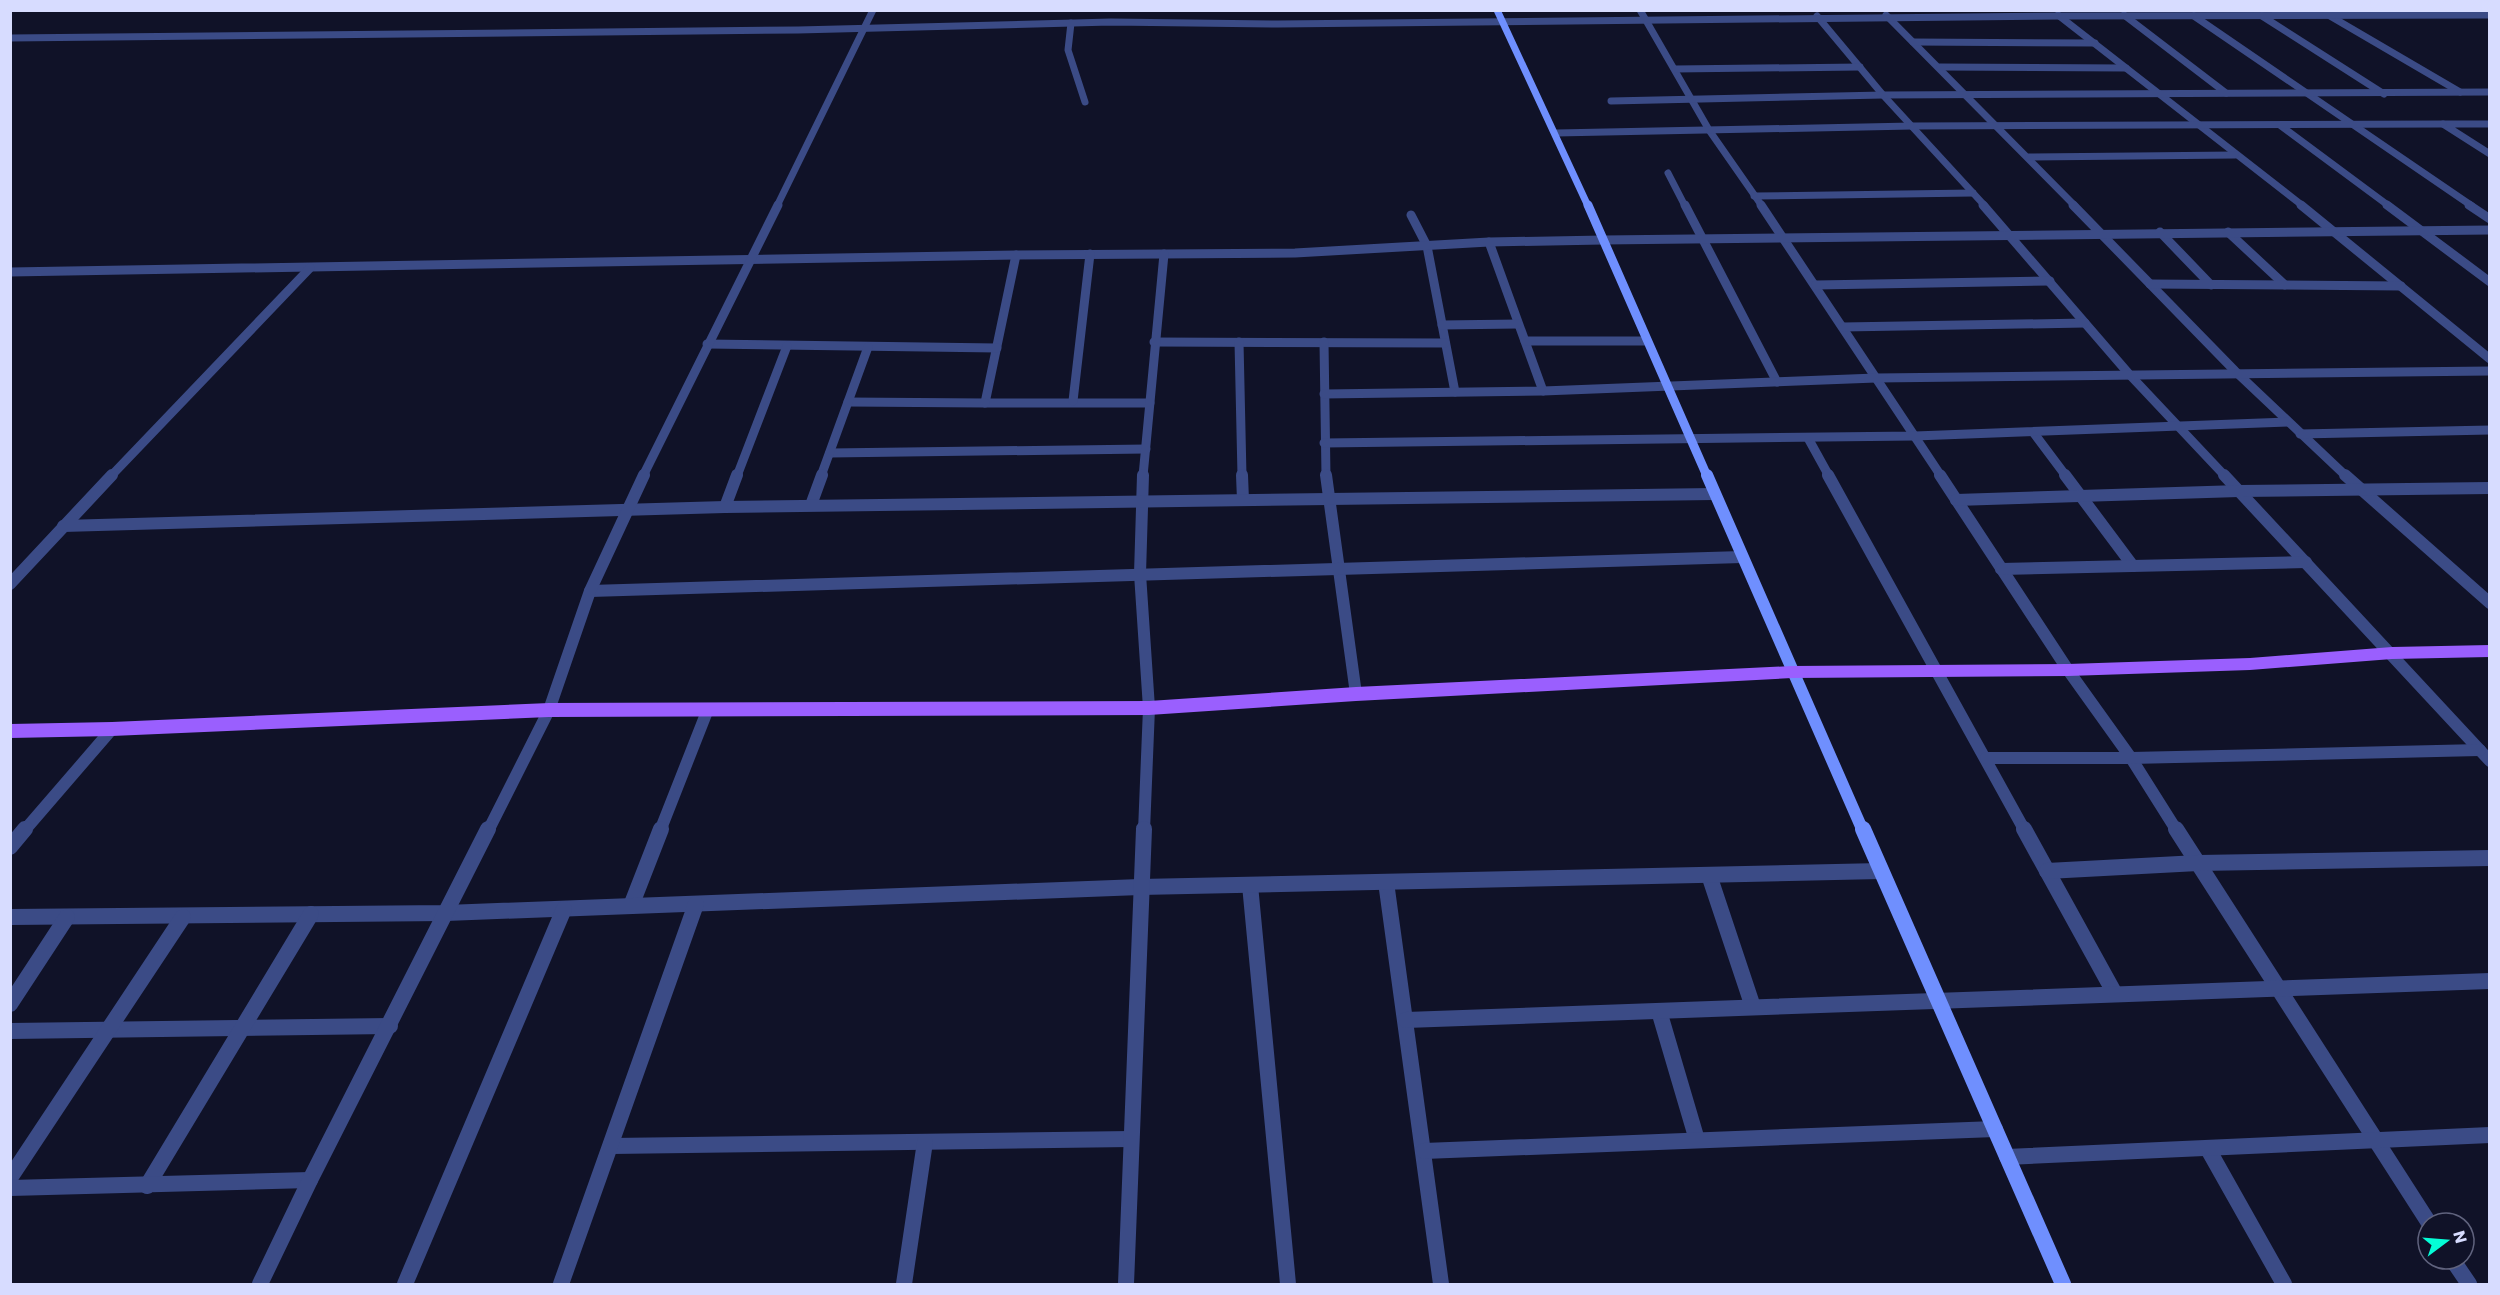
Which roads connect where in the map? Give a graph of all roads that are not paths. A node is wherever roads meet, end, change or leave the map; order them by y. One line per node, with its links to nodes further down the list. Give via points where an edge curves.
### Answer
1 (873, 10): 21 (street)
2 (1497, 10): 19 (street)
3 (1812, 10): 18 (street)
4 (1881, 10): 17 (street)
5 (2053, 10): 12 (street)
6 (2118, 10): 13 (street)
7 (2186, 10): 14 (street)
8 (2254, 10): 15 (street)
9 (2320, 10): 16 (street)
10 (1642, 15): 18 (street); 19 (street); 28 (street)
11 (2490, 15): 16 (street)
12 (2060, 16): 13 (street); 17 (street); 24 (street)
13 (2125, 16): 14 (street); 31 (street)
14 (2195, 16): 15 (street); 32 (street)
15 (2262, 16): 16 (street); 35 (street)
16 (2329, 16): 33 (street)
17 (1888, 17): 18 (street); 23 (street)
18 (1820, 19): 25 (street)
19 (1502, 22): 20 (street); 48 (street)
20 (1071, 23): 21 (street); 39 (street, via 1068,50)
21 (864, 28): 22 (street); 72 (street)
22 (10, 38)
23 (1913, 42): 24 (street); 26 (street)
24 (2095, 43): 27 (street)
25 (1860, 67): 28 (street); 36 (street)
26 (1940, 67): 27 (street); 34 (street)
27 (2126, 68): 30 (street)
28 (1675, 69): 37 (street)
29 (2490, 92): 33 (street)
30 (2158, 93): 31 (street); 34 (street); 44 (street)
31 (2226, 93): 32 (street)
32 (2306, 93): 35 (street); 46 (street)
33 (2461, 93): 35 (street)
34 (1967, 94): 36 (street); 42 (street)
35 (2384, 94)
36 (1883, 95): 37 (street); 43 (street)
37 (1693, 99): 38 (street); 47 (street)
38 (1611, 101)
39 (1084, 102)
40 (2443, 124): 41 (street); 46 (street); 49 (street)
41 (2490, 124)
42 (1997, 125): 43 (street); 44 (street); 51 (street)
43 (1912, 126): 47 (street); 53 (street)
44 (2200, 126): 45 (street); 50 (street)
45 (2281, 126): 46 (street); 57 (street)
46 (2356, 126): 56 (street)
47 (1709, 130): 48 (street); 54 (street)
48 (1556, 133): 66 (street)
49 (2490, 154)
50 (2235, 155): 51 (street); 59 (street)
51 (2029, 157): 62 (street)
52 (1668, 173): 65 (street)
53 (1973, 193): 54 (street); 63 (street)
54 (1754, 196): 64 (street)
55 (1411, 215): 68 (street)
56 (2490, 219)
57 (2419, 230): 58 (street); 59 (street); 76 (street)
58 (2490, 230)
59 (2334, 231): 61 (street); 81 (street)
60 (2160, 232): 61 (street); 62 (street); 79 (street)
61 (2228, 232): 80 (street)
62 (2098, 233): 63 (street); 77 (street)
63 (2010, 234): 64 (street); 75 (street)
64 (1785, 238): 65 (street); 78 (street)
65 (1702, 239): 66 (street); 101 (street)
66 (1603, 240): 67 (street); 87 (street)
67 (1489, 242): 68 (street); 83 (street)
68 (1427, 246): 70 (street); 84 (street)
69 (1090, 254): 70 (street); 71 (street); 106 (street)
70 (1164, 254): 88 (street)
71 (1016, 255): 72 (street); 95 (street)
72 (752, 260): 73 (street); 92 (street)
73 (310, 268): 74 (street); 133 (street)
74 (10, 272)
75 (2050, 281): 78 (street); 82 (street)
76 (2490, 282)
77 (2150, 284): 79 (street); 98 (street)
78 (1816, 285): 85 (street)
79 (2211, 285): 80 (street)
80 (2285, 285): 81 (street)
81 (2400, 286): 96 (street)
82 (2085, 323): 85 (street); 99 (street)
83 (1518, 324): 84 (street); 86 (street)
84 (1442, 325): 91 (street)
85 (1844, 327): 100 (street)
86 (1525, 341): 87 (street); 103 (street)
87 (1647, 341): 102 (street)
88 (1154, 342): 89 (street); 109 (street)
89 (1239, 342): 90 (street); 129 (street)
90 (1324, 342): 91 (street); 105 (street)
91 (1445, 343): 104 (street)
92 (706, 344): 93 (street); 132 (street)
93 (787, 346): 94 (street); 131 (street)
94 (868, 347): 95 (street); 107 (street)
95 (997, 348): 108 (street)
96 (2490, 358)
97 (2490, 371): 98 (street)
98 (2236, 372): 99 (street); 110 (street)
99 (2129, 374): 100 (street); 111 (street)
100 (1876, 378): 101 (street); 115 (street)
101 (1777, 382): 102 (street)
102 (1668, 388): 103 (street); 117 (street)
103 (1543, 391): 104 (street)
104 (1455, 392): 105 (street)
105 (1324, 394): 118 (street)
106 (1073, 401): 108 (street); 109 (street)
107 (848, 402): 108 (street); 120 (street)
108 (985, 403)
109 (1150, 403): 119 (street)
110 (2289, 422): 111 (street); 114 (street)
111 (2177, 426): 113 (street); 123 (street)
112 (2490, 430): 114 (street)
113 (2033, 432): 115 (street); 125 (street)
114 (2300, 434): 122 (street)
115 (1915, 436): 116 (street); 127 (street)
116 (1808, 438): 117 (street); 146 (street)
117 (1691, 440): 118 (street); 124 (street)
118 (1324, 443): 126 (street)
119 (1146, 449): 120 (street); 128 (street)
120 (830, 453): 130 (street)
121 (2490, 488): 122 (street)
122 (2358, 490): 123 (street); 142 (street)
123 (2239, 491): 125 (street); 135 (street)
124 (1714, 494): 126 (street); 134 (street)
125 (2081, 495): 127 (street); 136 (street)
126 (1328, 499): 129 (street); 137 (street)
127 (1956, 500): 138 (street)
128 (1141, 501): 129 (street); 130 (street); 139 (street)
129 (1243, 501)
130 (811, 506): 131 (street)
131 (725, 507): 132 (street)
132 (627, 509): 133 (street); 141 (street)
133 (63, 526): 140 (street)
134 (1742, 557): 137 (street); 147 (street)
135 (2306, 562): 136 (street); 144 (street)
136 (2133, 566): 138 (street)
137 (1337, 569): 139 (street); 148 (street)
138 (2001, 569): 145 (street)
139 (1140, 574): 141 (street); 149 (street)
140 (10, 584)
141 (591, 591): 151 (street)
142 (2490, 603)
143 (2490, 651): 144 (main road)
144 (2392, 653): 145 (main road, via 2250,664); 154 (street)
145 (2068, 670): 146 (main road); 156 (street)
146 (1937, 671): 147 (main road); 155 (street)
147 (1792, 672): 148 (main road); 161 (street)
148 (1356, 694): 149 (main road)
149 (1149, 708): 150 (main road); 166 (street)
150 (708, 709): 151 (main road); 168 (street)
151 (549, 710): 152 (main road); 170 (street)
152 (112, 729): 153 (main road); 158 (street)
153 (10, 731)
154 (2480, 750): 156 (street); 157 (street)
155 (1986, 758): 156 (street); 162 (street)
156 (2131, 758): 160 (street)
157 (2490, 761)
158 (10, 847)
159 (2490, 858): 160 (street)
160 (2198, 863): 162 (street); 176 (street)
161 (1881, 871): 163 (street); 178 (street)
162 (2047, 871): 177 (street)
163 (1709, 875): 164 (street); 180 (street)
164 (1386, 882): 165 (street); 182 (street)
165 (1250, 885): 166 (street); 208 (street)
166 (1140, 887): 167 (street); 189 (street)
167 (696, 904): 168 (street); 193 (street)
168 (631, 906): 169 (street)
169 (564, 909): 170 (street); 204 (street)
170 (446, 913): 171 (street); 183 (street)
171 (311, 914): 174 (street); 184 (street)
172 (10, 917): 173 (street)
173 (67, 917): 174 (street); 179 (street)
174 (183, 917): 185 (street)
175 (2490, 981): 176 (street)
176 (2276, 988): 177 (street); 191 (street)
177 (2115, 994): 178 (street)
178 (1938, 1001): 180 (street); 187 (street)
179 (10, 1004)
180 (1753, 1007): 181 (street)
181 (1659, 1011): 182 (street); 190 (street)
182 (1406, 1020): 195 (street)
183 (390, 1026): 184 (street); 198 (street)
184 (243, 1028): 185 (street); 199 (street)
185 (107, 1029): 186 (street); 197 (street)
186 (10, 1031)
187 (1995, 1129): 190 (street); 196 (street)
188 (2490, 1135): 191 (street)
189 (1131, 1139): 192 (street); 207 (street)
190 (1697, 1140): 195 (street)
191 (2376, 1141): 194 (street); 201 (street)
192 (925, 1142): 193 (street); 206 (street)
193 (611, 1146): 205 (street)
194 (2208, 1149): 196 (street); 211 (street)
195 (1424, 1151): 209 (street)
196 (2007, 1157): 210 (street)
197 (10, 1178)
198 (310, 1180): 199 (street); 203 (street)
199 (147, 1186): 200 (street)
200 (10, 1188)
201 (2421, 1211)
202 (2460, 1271): 212 (street)
203 (260, 1284)
204 (405, 1284)
205 (561, 1284)
206 (904, 1284)
207 (1126, 1284)
208 (1288, 1284)
209 (1440, 1284)
210 (2063, 1284)
211 (2284, 1284)
212 (2469, 1284)

